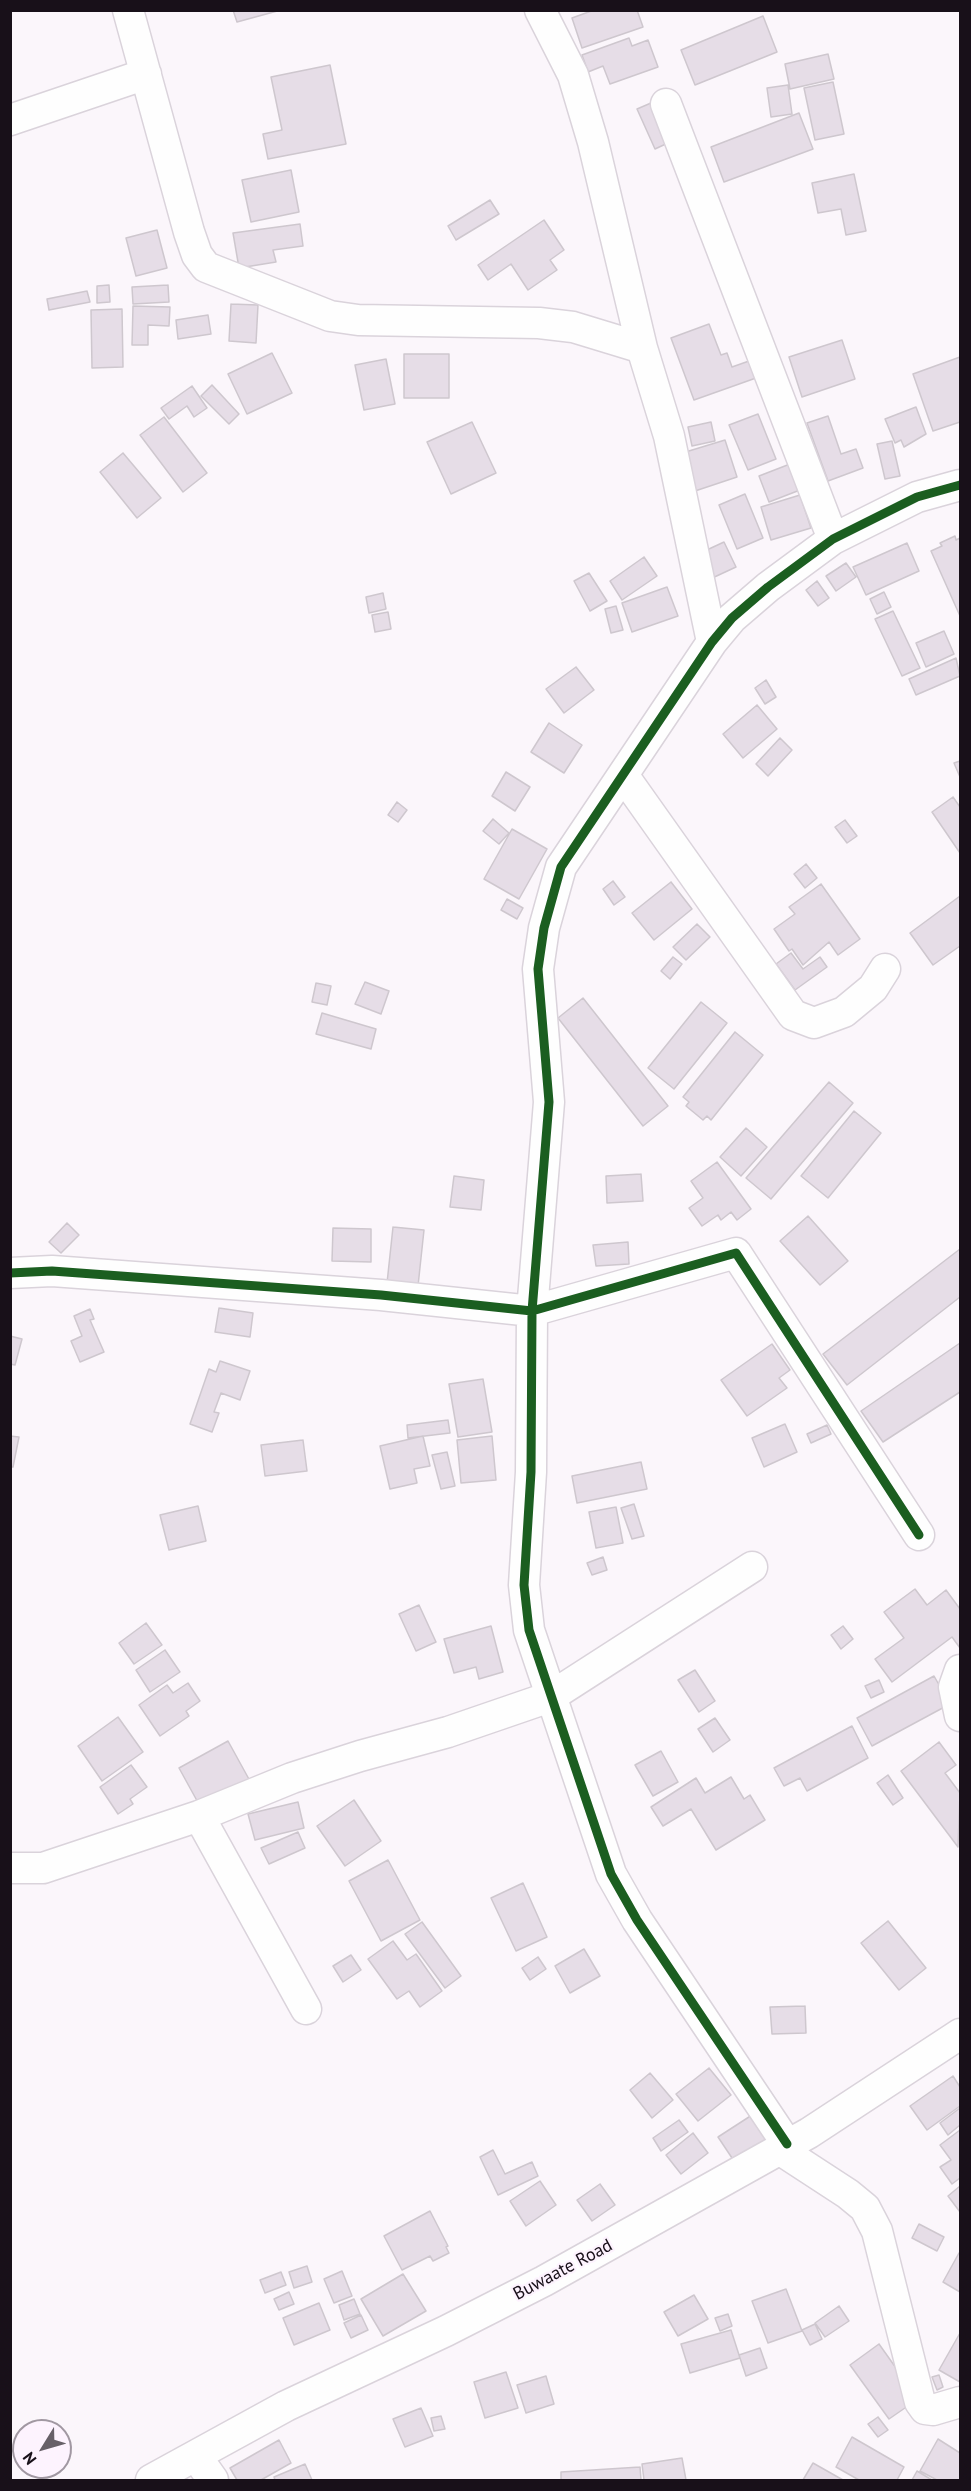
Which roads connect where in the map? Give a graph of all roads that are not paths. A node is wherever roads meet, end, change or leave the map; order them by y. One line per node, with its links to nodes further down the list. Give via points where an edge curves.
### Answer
1 (128, 10): 3 (street)
2 (540, 10): 6 (street, via 573,75)
3 (146, 75): 5 (street); 6 (street, via 189,231 197,255 206,267 330,316 358,320 538,322 573,327)
4 (666, 104): 8 (street)
5 (10, 120)
6 (642, 348): 9 (street, via 669,436)
7 (960, 485): 8 (street, via 917,497)
8 (833, 538): 9 (street, via 768,587 732,618)
9 (712, 642): 10 (street)
10 (623, 775): 11 (street, via 793,1015 814,1023 844,1012 873,988); 13 (street, via 561,867 544,928 538,969 549,1102)
11 (885, 969)
12 (10, 1273): 13 (street, via 87,1273 381,1295)
13 (532, 1311): 14 (street, via 736,1253); 17 (street, via 531,1472 524,1585 529,1630)
14 (918, 1535)
15 (752, 1567): 17 (street)
16 (960, 1670): 18 (street, via 954,1687)
17 (550, 1697): 19 (street, via 292,1778); 23 (street, via 610,1874)
18 (960, 1716)
19 (200, 1816): 20 (street, via 43,1868); 21 (street)
20 (10, 1868)
21 (306, 2009)
22 (957, 2042): 23 (street, Buwaate Road)
23 (783, 2147): 24 (street, via 865,2208 877,2231 920,2402 925,2409 933,2410); 25 (street, Buwaate Road, via 544,2281 286,2406)
24 (960, 2402)
25 (196, 2456): 26 (street, Buwaate Road); 27 (street)
26 (151, 2481)
27 (213, 2481)

